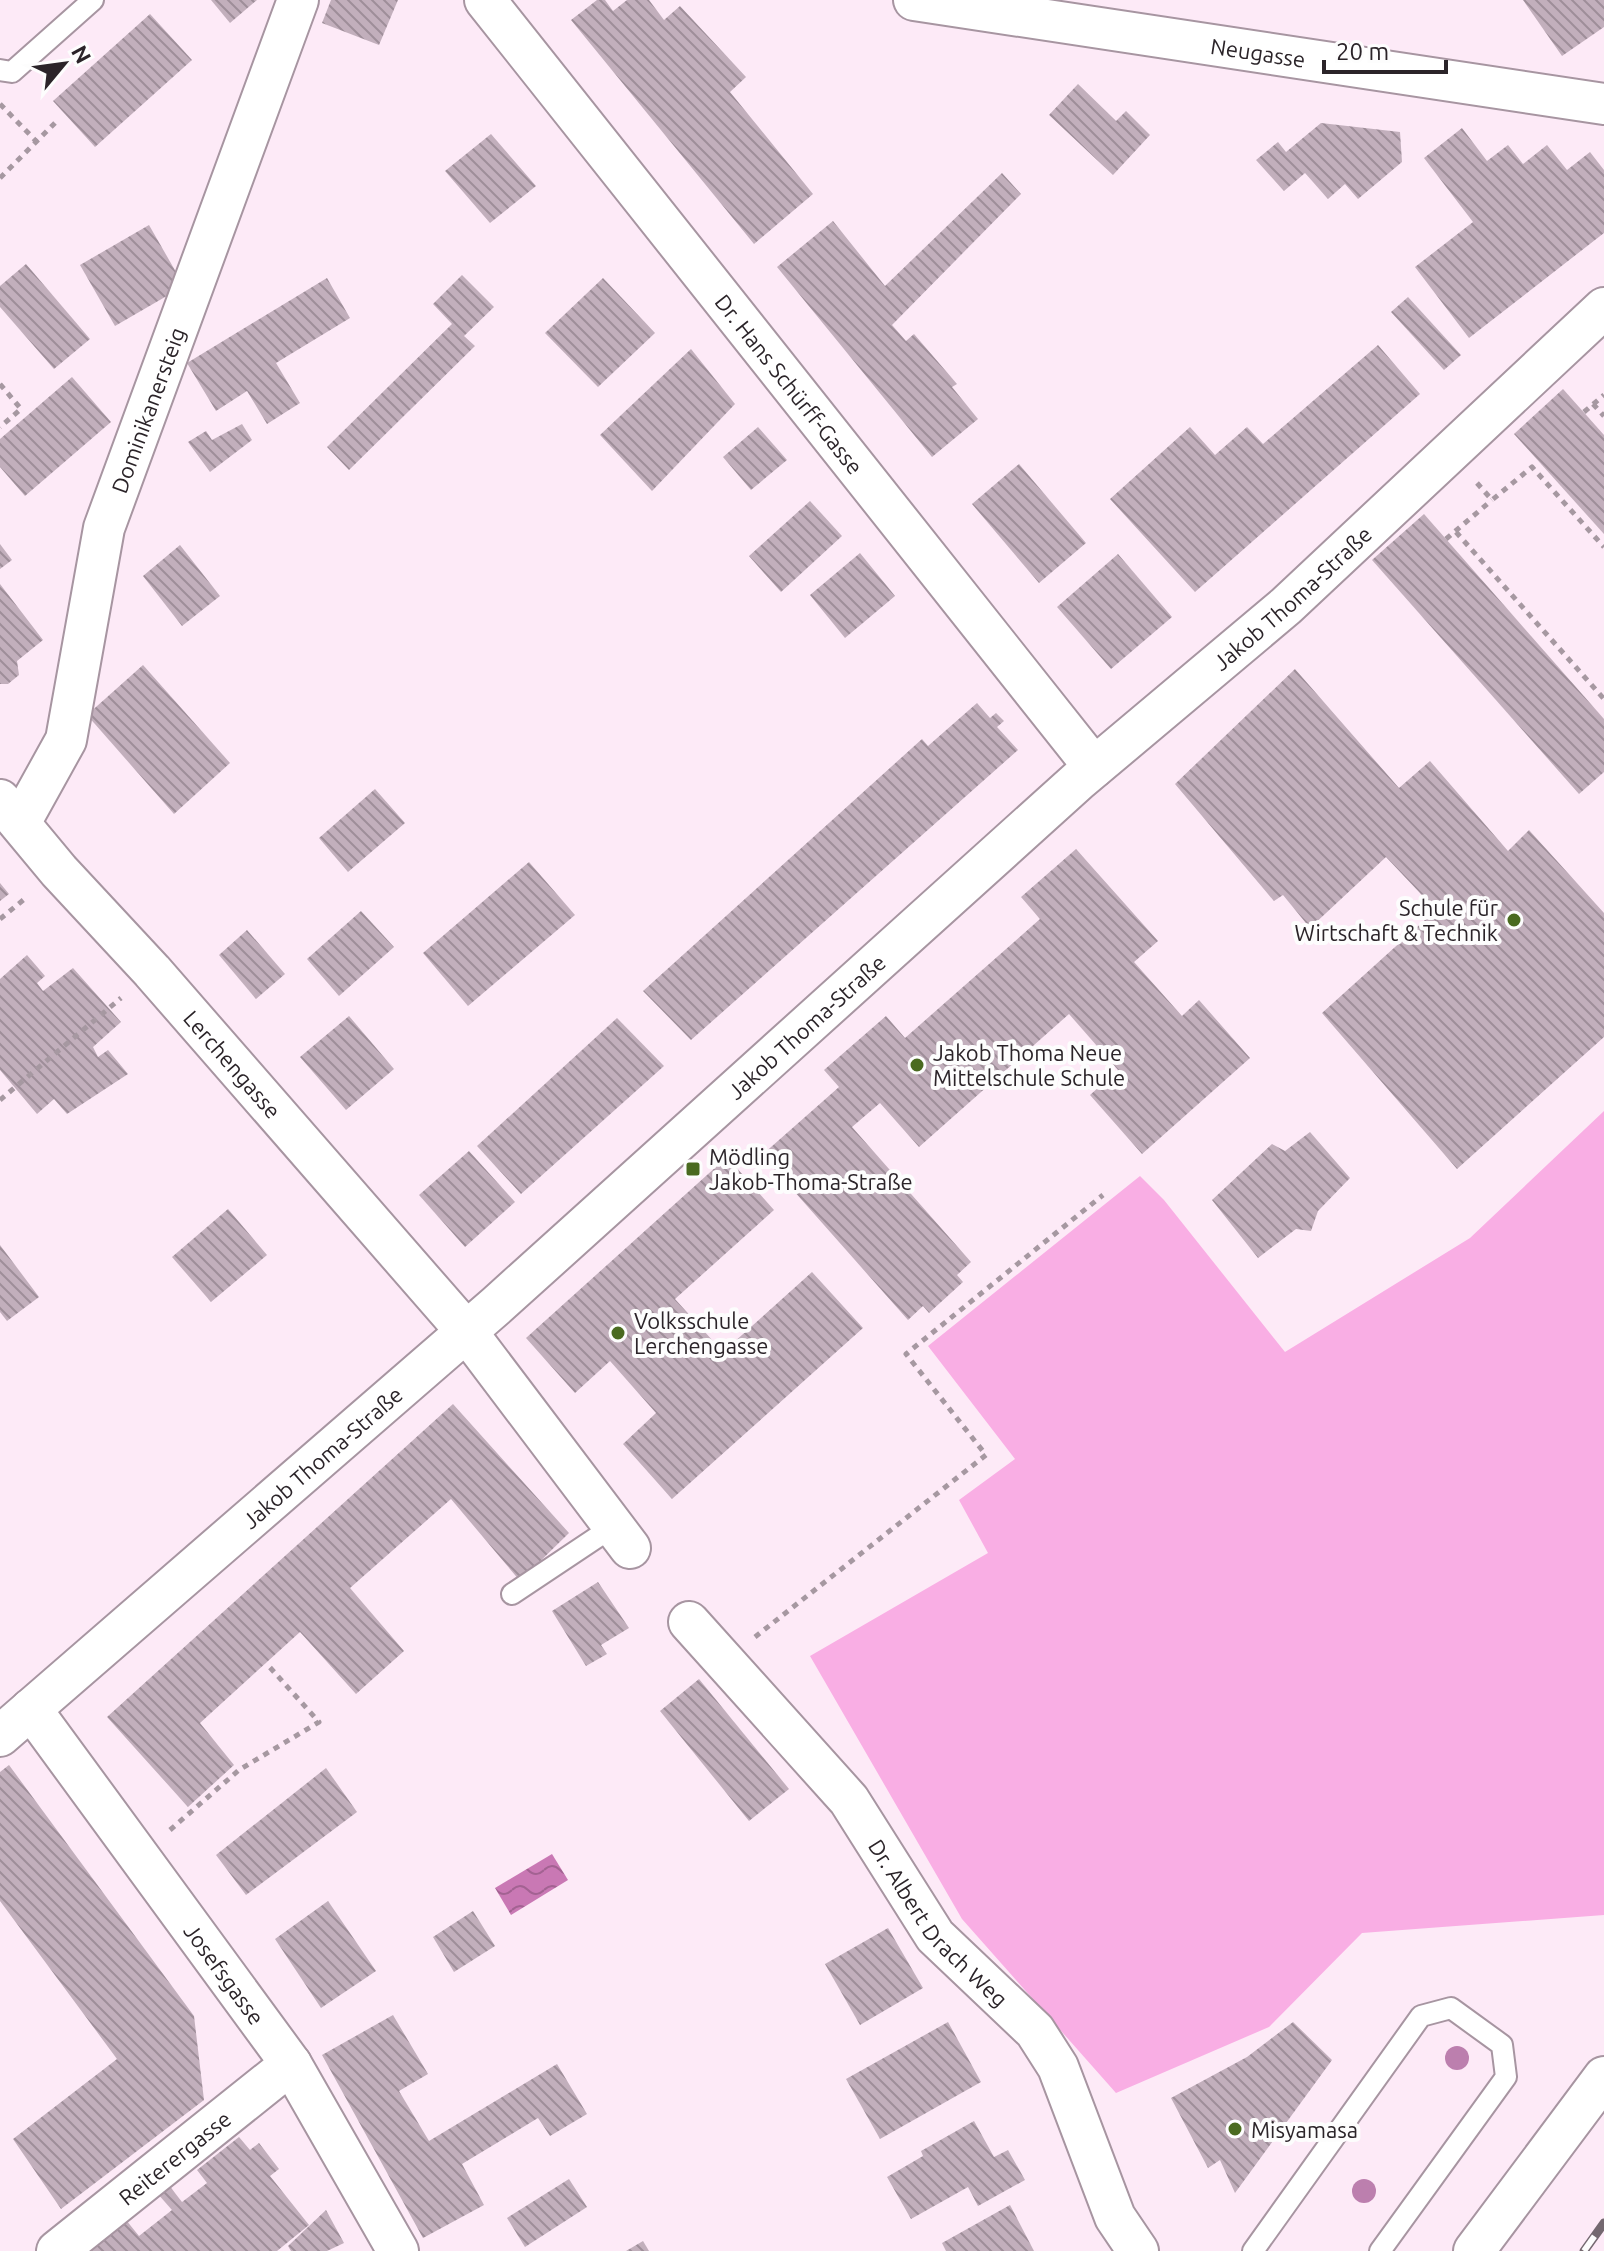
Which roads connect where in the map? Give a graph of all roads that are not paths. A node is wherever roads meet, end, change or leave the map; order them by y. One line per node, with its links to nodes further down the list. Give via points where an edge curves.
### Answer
1 (93, 0): 5 (lane, via 12,72)
2 (298, 0): 9 (street, Dominikanersteig, via 104,528 66,740)
3 (485, 0): 8 (street, Dr. Hans Schürff-Gasse)
4 (914, 0): 6 (street, Neugasse)
5 (0, 70)
6 (1604, 104)
7 (1604, 308): 8 (street, Jakob Thoma-Straße, via 1286,606)
8 (1094, 767): 10 (street, Jakob Thoma-Straße)
9 (10, 812): 10 (street, Lerchengasse)
10 (466, 1331): 11 (street); 14 (street, Jakob Thoma-Straße)
11 (622, 1537): 12 (lane)
12 (512, 1594)
13 (689, 1622): 20 (street, Dr. Albert Drach Weg, via 849,1800 935,1936 1035,2031 1058,2067 1115,2217)
14 (31, 1709): 15 (street, Jakob Thoma-Straße); 16 (street, Josefsgasse)
15 (0, 1736)
16 (291, 2064): 18 (street, Reiterergasse); 19 (street, Josefsgasse)
17 (1604, 2077): 23 (street)
18 (57, 2251)
19 (398, 2251)
20 (1138, 2251)
21 (1253, 2251): 22 (lane, via 1421,2016 1451,2008 1502,2045 1506,2077)
22 (1380, 2251)
23 (1474, 2251)

